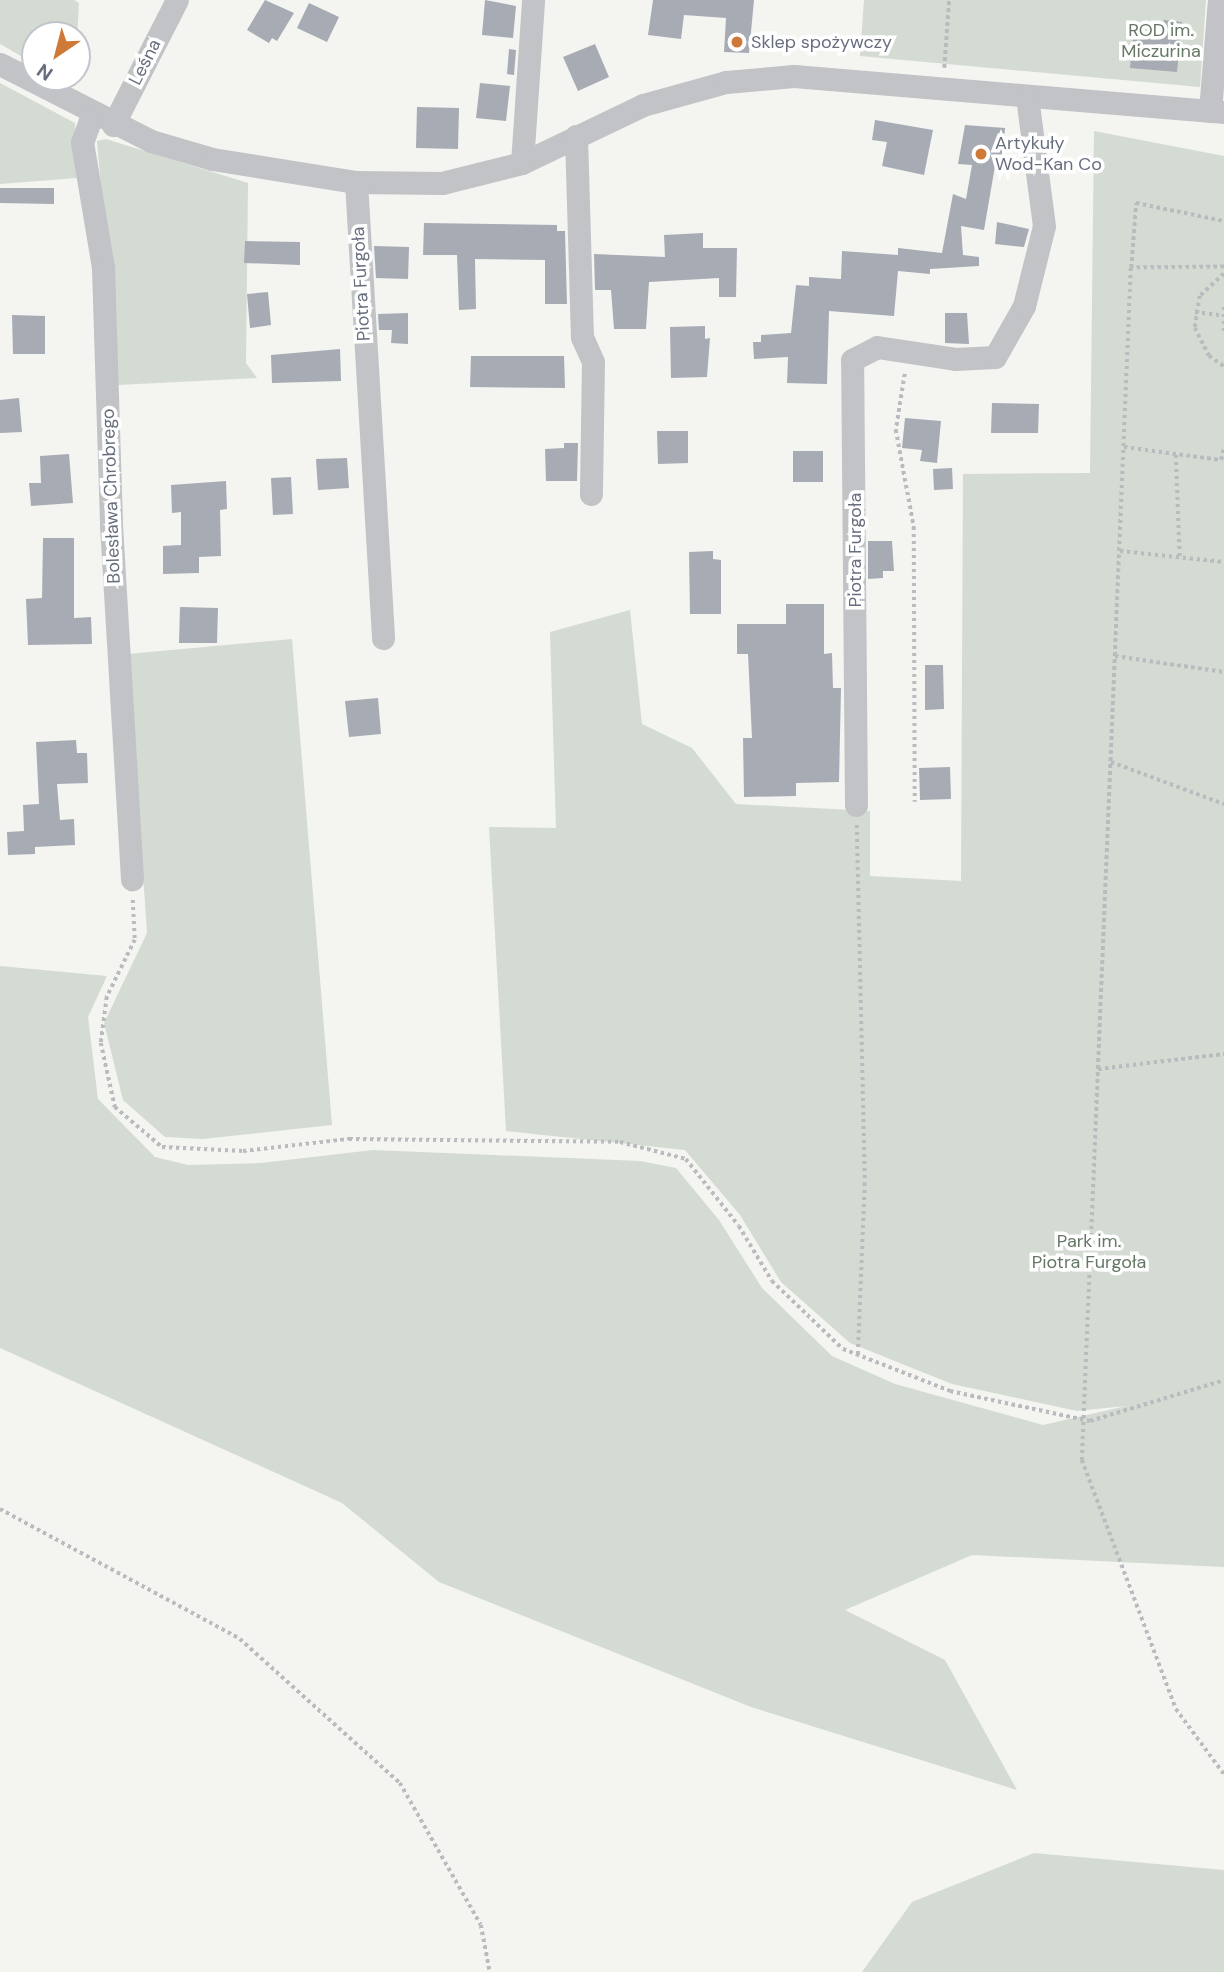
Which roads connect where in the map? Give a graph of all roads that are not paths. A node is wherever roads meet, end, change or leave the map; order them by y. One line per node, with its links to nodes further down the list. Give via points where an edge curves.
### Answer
1 (177, 0): 7 (street, Leśna)
2 (533, 0): 9 (street)
3 (1220, 0): 6 (street)
4 (0, 64): 7 (street)
5 (1027, 96): 6 (street); 8 (street, via 794,76 726,82 643,105); 13 (street, Piotra Furgoła, via 1044,226 1024,306 995,357 955,359 877,347 852,360)
6 (1217, 111)
7 (103, 120): 10 (street, via 212,159); 14 (street, Bolesława Chrobrego, via 82,142 103,268 111,526)
8 (576, 136): 9 (street); 11 (street, via 582,337 593,362)
9 (522, 163): 10 (street, via 442,183)
10 (356, 182): 12 (street, Piotra Furgoła)
11 (591, 494)
12 (383, 638)
13 (856, 805)
14 (132, 879)

